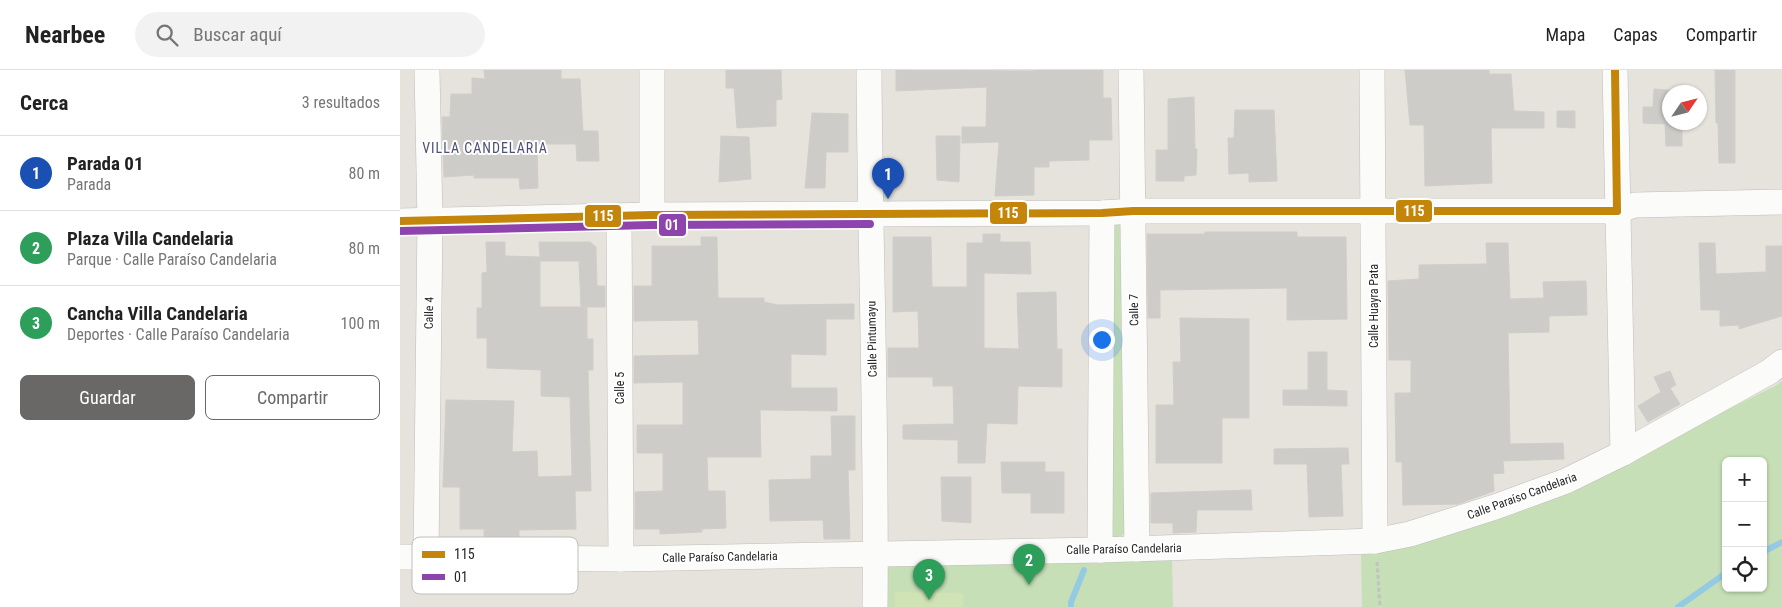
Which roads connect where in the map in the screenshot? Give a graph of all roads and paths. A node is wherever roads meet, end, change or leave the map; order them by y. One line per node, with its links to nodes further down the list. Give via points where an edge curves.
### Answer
1 (427, 70): 16 (street, Calle 4)
2 (652, 70): 13 (street)
3 (870, 70): 12 (street, Calle Pintumayu)
4 (1131, 70): 8 (street, Calle 7)
5 (1372, 70): 10 (street, Calle Huayra Pata)
6 (1615, 70): 9 (street)
7 (1782, 202): 9 (street, via 1635,205)
8 (1133, 211): 10 (street); 11 (street); 21 (street, Calle 7)
9 (1617, 211): 10 (street); 18 (street)
10 (1373, 212): 20 (street, Calle Huayra Pata)
11 (1102, 213): 12 (street); 22 (street)
12 (870, 214): 13 (street); 23 (street, Calle Pintumayu)
13 (652, 215): 14 (street)
14 (619, 216): 16 (street); 25 (street, Calle 5)
15 (400, 221): 16 (street)
16 (430, 221): 19 (street, Calle 4)
17 (1782, 362): 18 (street, Calle Paraíso Candelaria)
18 (1623, 453): 20 (street, Calle Paraíso Candelaria, via 1566,481 1504,504 1410,534)
19 (426, 537)
20 (1375, 541): 21 (street, Calle Paraíso Candelaria); 27 (path)
21 (1137, 549): 22 (street, Calle Paraíso Candelaria)
22 (1100, 550): 23 (street, Calle Paraíso Candelaria)
23 (876, 554): 25 (street, Calle Paraíso Candelaria); 26 (street, Calle Pintumayu)
24 (578, 559): 25 (street, Calle Paraíso Candelaria)
25 (621, 559)
26 (875, 607)
27 (1380, 607)

